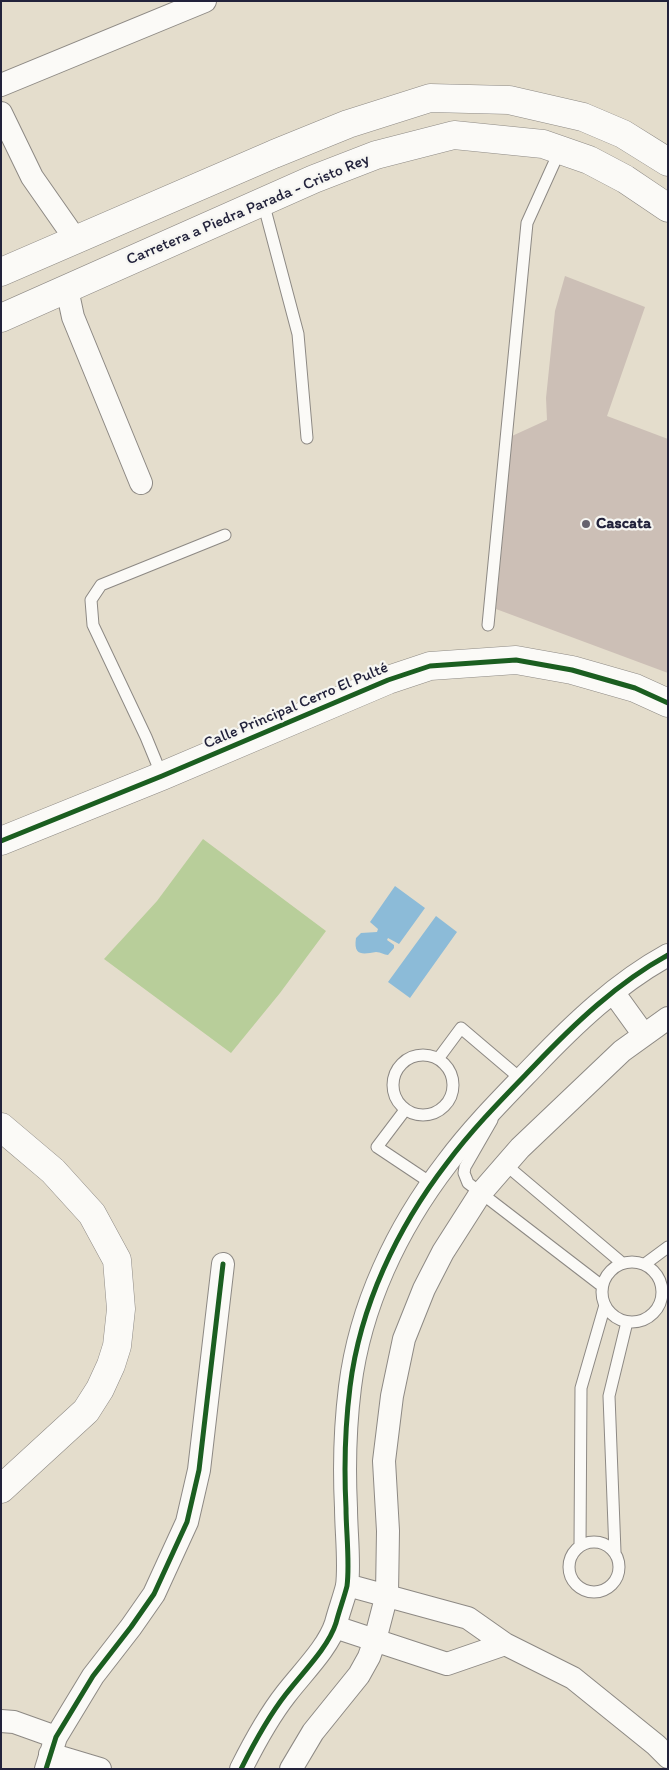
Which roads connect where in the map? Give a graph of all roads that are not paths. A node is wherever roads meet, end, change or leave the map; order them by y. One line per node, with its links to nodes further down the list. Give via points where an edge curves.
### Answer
1 (205, 1): 2 (street)
2 (1, 85)
3 (1, 112): 8 (street, via 32,177)
4 (560, 150): 6 (main road, Carretera a Piedra Parada - Cristo Rey, via 542,144 454,135 376,156); 7 (main road, Carretera a Piedra Parada - Cristo Rey, via 589,160 625,179); 15 (lane, via 527,223)
5 (668, 162): 8 (main road, via 623,134 584,117 510,100 430,98 348,124)
6 (262, 202): 10 (main road, Carretera a Piedra Parada - Cristo Rey); 12 (lane, via 298,334)
7 (668, 208)
8 (76, 240): 9 (main road)
9 (1, 272)
10 (67, 289): 11 (main road, Carretera a Piedra Parada - Cristo Rey); 13 (street, via 73,317)
11 (1, 318)
12 (307, 438)
13 (141, 483)
14 (225, 535): 17 (lane, via 101,585 90,600 93,625)
15 (488, 625)
16 (668, 703): 17 (main road, Calle Principal Cerro El Pulté, via 635,688 572,670 516,660 430,666 388,680)
17 (162, 776): 18 (main road, Calle Principal Cerro El Pulté)
18 (1, 841)
19 (668, 955): 20 (street, via 638,972)
20 (613, 992): 22 (street); 24 (street, via 588,1012)
21 (668, 1018): 22 (street)
22 (644, 1036): 28 (street, via 622,1052)
23 (438, 1059): 24 (lane, via 461,1028); 26 (lane, via 418,1055 400,1065 394,1074 394,1095); 26 (lane, via 451,1075 452,1093 448,1102 433,1114 423,1116)
24 (521, 1079): 25 (street)
25 (499, 1102): 29 (street); 30 (lane, via 489,1127 465,1167 465,1179)
26 (405, 1110): 29 (lane, via 377,1147)
27 (1, 1127): 39 (main road, via 53,1171 92,1214 117,1260 121,1309 117,1346 111,1365 86,1411)
28 (506, 1165): 30 (street); 32 (lane)
29 (432, 1183): 42 (street, via 384,1267 354,1356 346,1442)
30 (480, 1194): 36 (lane); 43 (street, via 424,1289 404,1339 392,1396 384,1461)
31 (668, 1247): 34 (lane)
32 (622, 1263): 34 (lane); 36 (lane, via 609,1272)
33 (223, 1264): 48 (street, via 199,1470 187,1522 154,1594 93,1676)
34 (645, 1264): 35 (lane)
35 (663, 1274): 38 (lane, via 660,1306 646,1319)
36 (602, 1286): 37 (lane)
37 (605, 1305): 38 (lane, via 610,1313); 40 (lane, via 581,1388)
38 (627, 1322): 41 (lane, via 609,1396)
39 (1, 1489)
40 (580, 1546): 41 (lane, via 592,1542 605,1544); 41 (lane, via 571,1556 569,1569 574,1581 584,1590 596,1592 609,1587 617,1577 620,1564)
41 (615, 1552)
42 (347, 1585): 43 (street); 44 (street)
43 (387, 1594): 45 (street); 46 (street, via 468,1618)
44 (335, 1627): 45 (street); 52 (street, via 316,1658 262,1729)
45 (375, 1640): 46 (street, via 447,1664); 50 (street, via 359,1675 332,1706)
46 (506, 1644): 49 (street, via 574,1678)
47 (1, 1721): 48 (street, via 14,1722)
48 (51, 1753): 51 (street)
49 (668, 1757)
50 (295, 1761): 53 (street)
51 (100, 1769)
52 (242, 1769)
53 (283, 1769)

